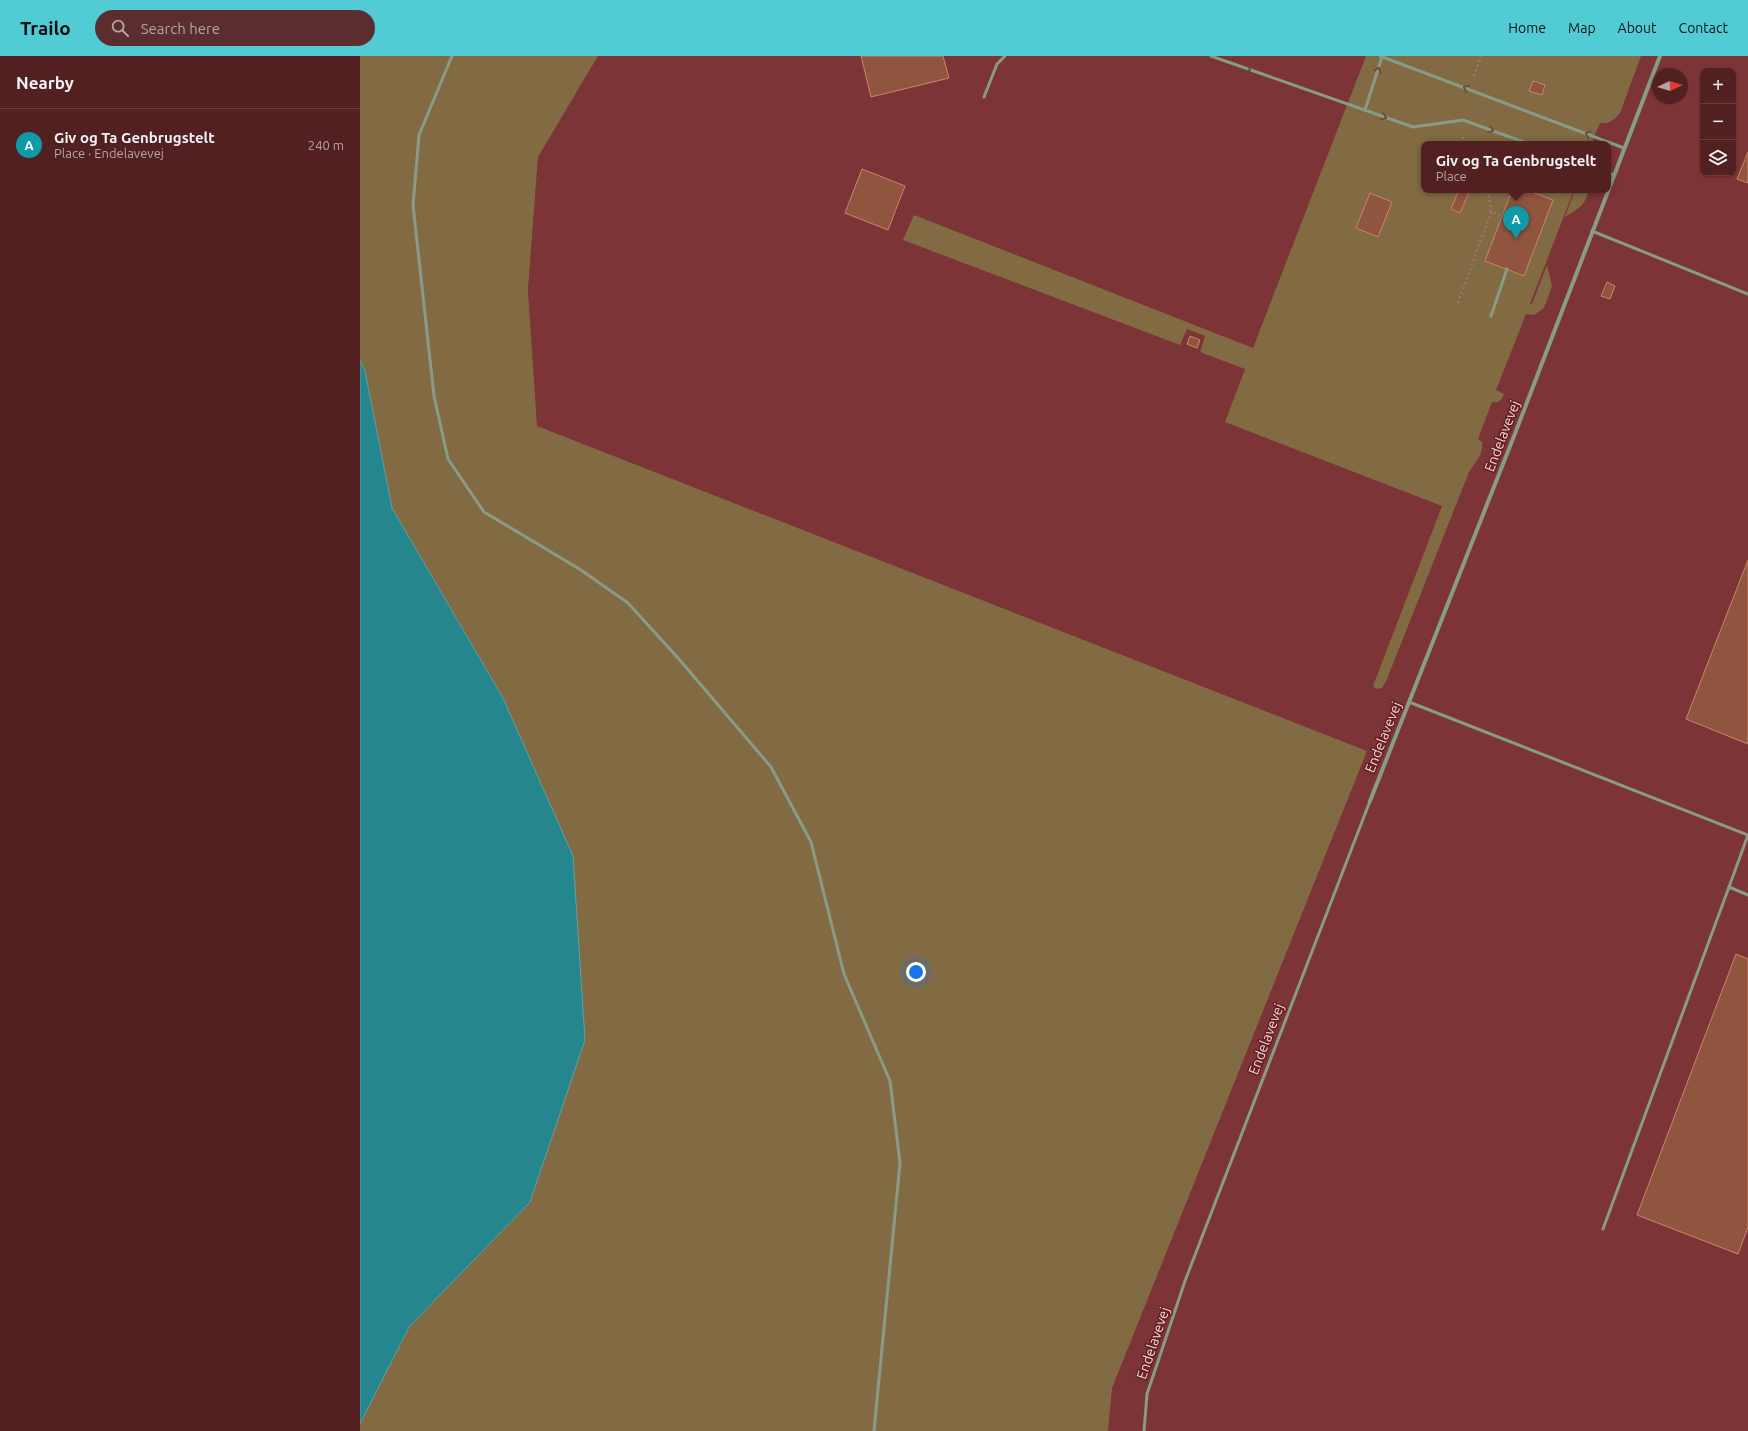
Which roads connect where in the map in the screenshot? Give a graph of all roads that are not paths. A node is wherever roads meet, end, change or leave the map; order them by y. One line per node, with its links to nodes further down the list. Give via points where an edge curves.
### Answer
1 (452, 56): 26 (lane, via 419,135 413,205 434,396 448,459 484,512 581,570 628,603 771,767 810,842 844,974 890,1081 900,1163)
2 (1005, 56): 6 (lane, via 997,64)
3 (1211, 56): 7 (lane, one-way to 7)
4 (1381, 56): 7 (lane, one-way to 4); 9 (lane, one-way to 4)
5 (1660, 56): 11 (street, Endelavevej)
6 (984, 97)
7 (1365, 110): 8 (lane, one-way to 8, via 1412,127 1463,120)
8 (1521, 141)
9 (1606, 141)
10 (1611, 143): 11 (lane, one-way to 10)
11 (1624, 148): 13 (street, Endelavevej)
12 (1611, 174): 13 (lane)
13 (1614, 175): 14 (street, Endelavevej)
14 (1611, 183)
15 (1607, 193): 16 (street, Endelavevej)
16 (1592, 231): 18 (lane); 20 (street, Endelavevej)
17 (1508, 269): 19 (lane)
18 (1748, 294)
19 (1491, 316)
20 (1409, 702): 21 (street, Endelavevej); 22 (lane)
21 (1370, 800): 27 (lane, Endelavevej, via 1185,1281 1147,1394)
22 (1748, 835): 23 (lane)
23 (1729, 887): 24 (lane); 25 (lane)
24 (1748, 895)
25 (1603, 1229)
26 (874, 1431)
27 (1144, 1431)

